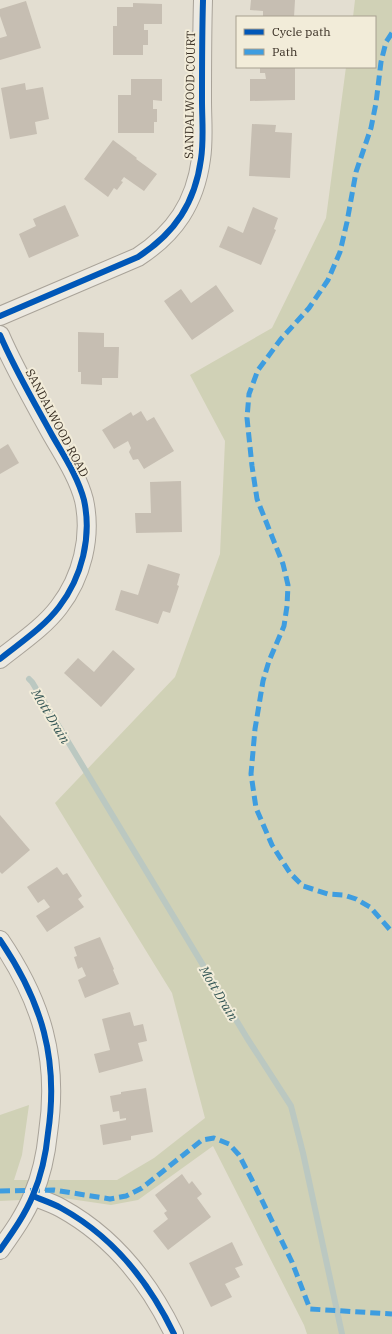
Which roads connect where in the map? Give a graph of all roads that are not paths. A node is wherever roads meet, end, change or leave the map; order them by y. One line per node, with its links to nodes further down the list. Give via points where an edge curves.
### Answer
1 (203, 0): 2 (street, SANDALWOOD COURT, via 202,157 197,184 186,208 167,234 138,257)
2 (0, 316)
3 (0, 335): 4 (street, SANDALWOOD ROAD, via 12,362 75,475 84,500 87,522 83,560 68,595 48,620)
4 (0, 659)
5 (0, 940): 6 (street, via 31,993 44,1029 51,1064 51,1112 46,1151)
6 (33, 1196): 7 (street); 8 (street, via 61,1208 115,1248 141,1278)
7 (0, 1250)
8 (174, 1334)

